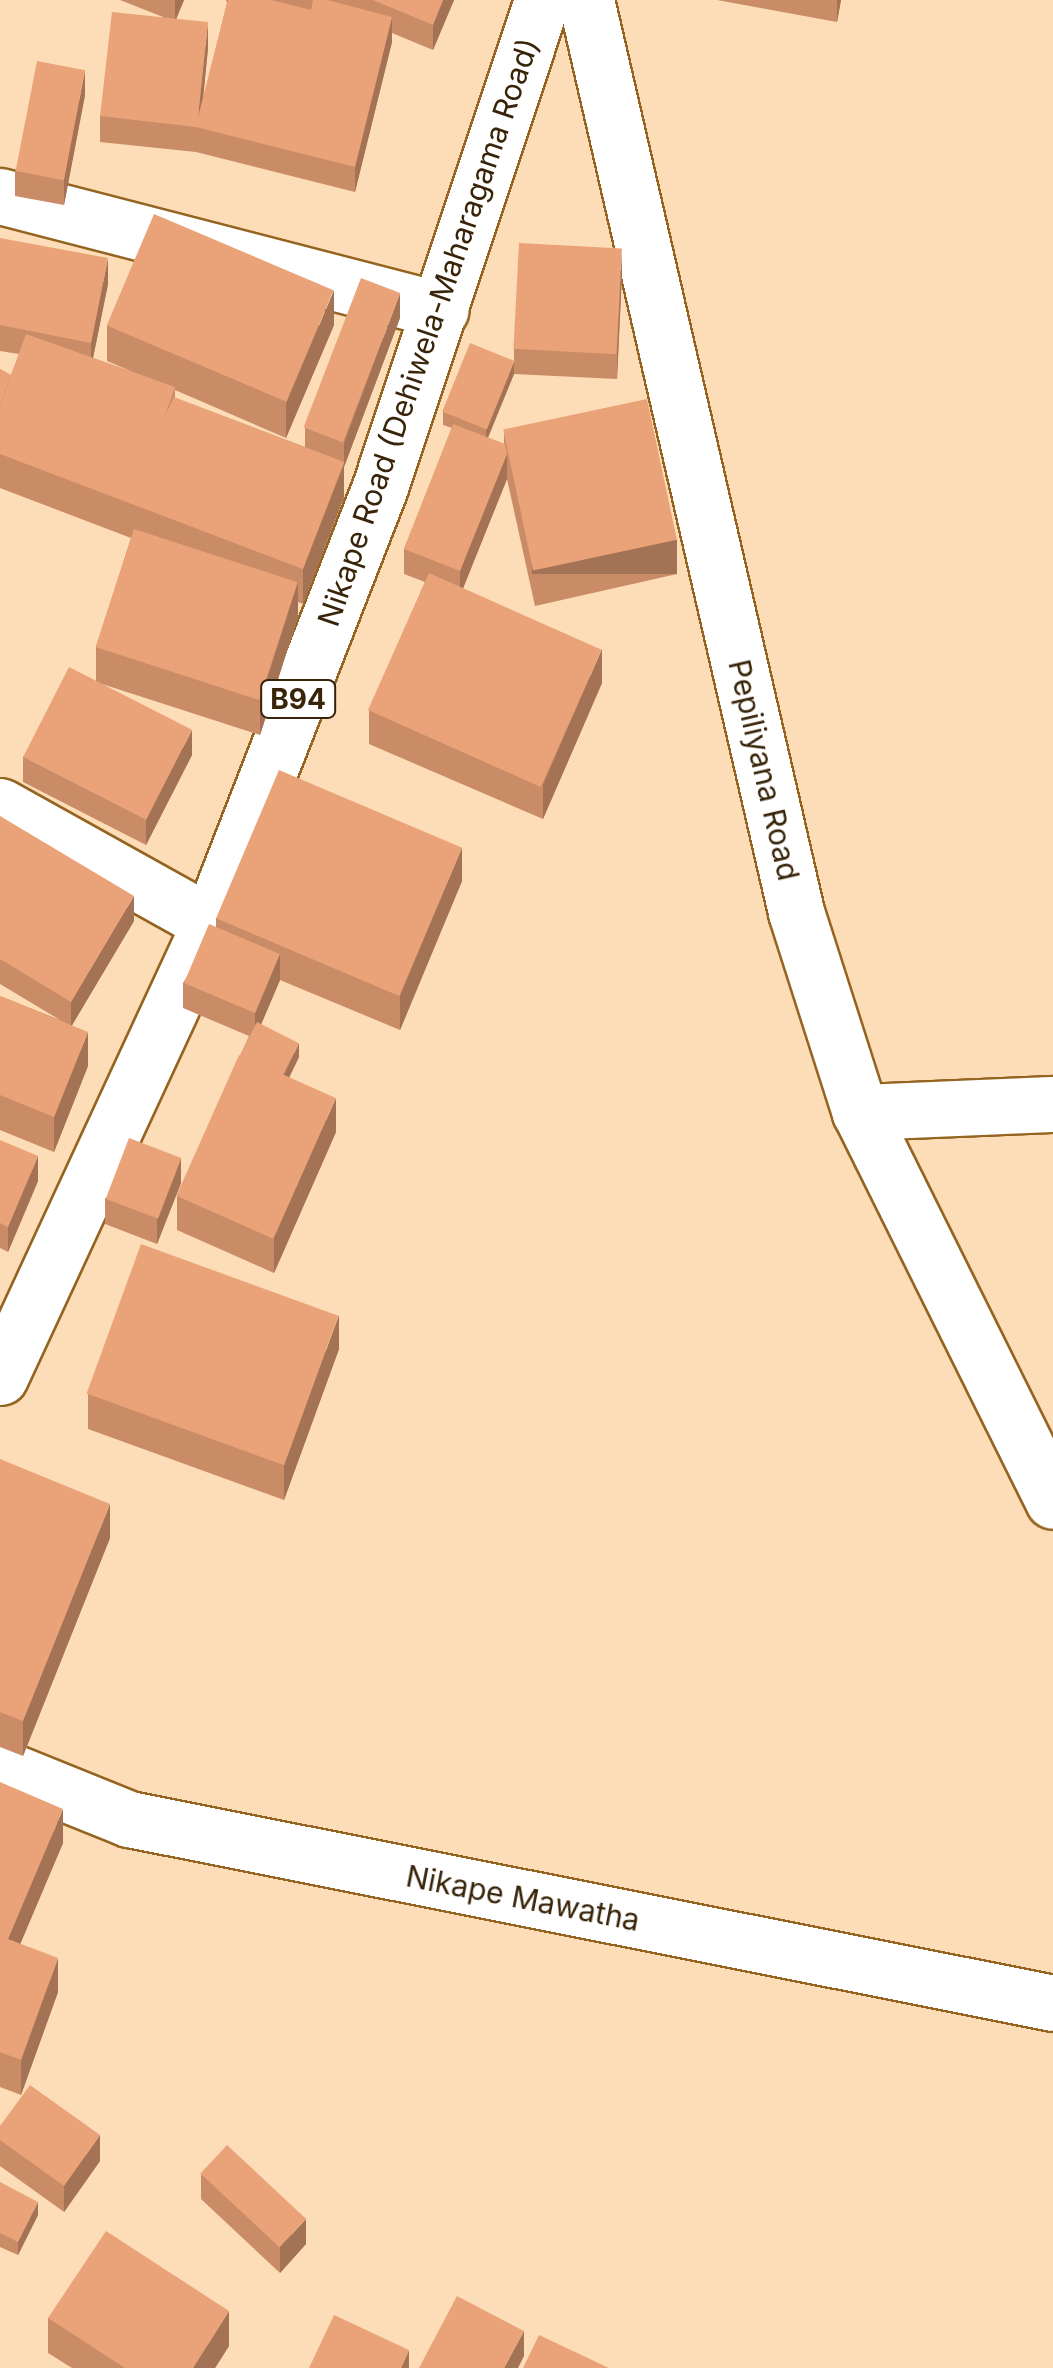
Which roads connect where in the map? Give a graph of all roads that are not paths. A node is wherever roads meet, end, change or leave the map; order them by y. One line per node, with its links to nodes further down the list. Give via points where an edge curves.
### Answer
1 (542, 0): 4 (main road, Nikape Road (Dehiwela-Maharagama Road) / B94)
2 (586, 0): 10 (main road, Pepiliyana Road, via 796,912)
3 (0, 196): 4 (main road)
4 (441, 310): 6 (main road, Nikape Road (Dehiwela-Maharagama Road) / B94)
5 (326, 467): 6 (main road)
6 (380, 487): 8 (main road, Nikape Road (Dehiwela-Maharagama Road) / B94)
7 (0, 806): 8 (main road)
8 (210, 923): 11 (main road, Nikape Road (Dehiwela-Maharagama Road) / B94)
9 (1053, 1104): 10 (main road)
10 (860, 1112): 12 (main road, Pepiliyana Road)
11 (0, 1377)
12 (1053, 1501)
13 (0, 1767): 14 (main road, Nikape Mawatha, via 129,1820)
14 (1053, 2004)

